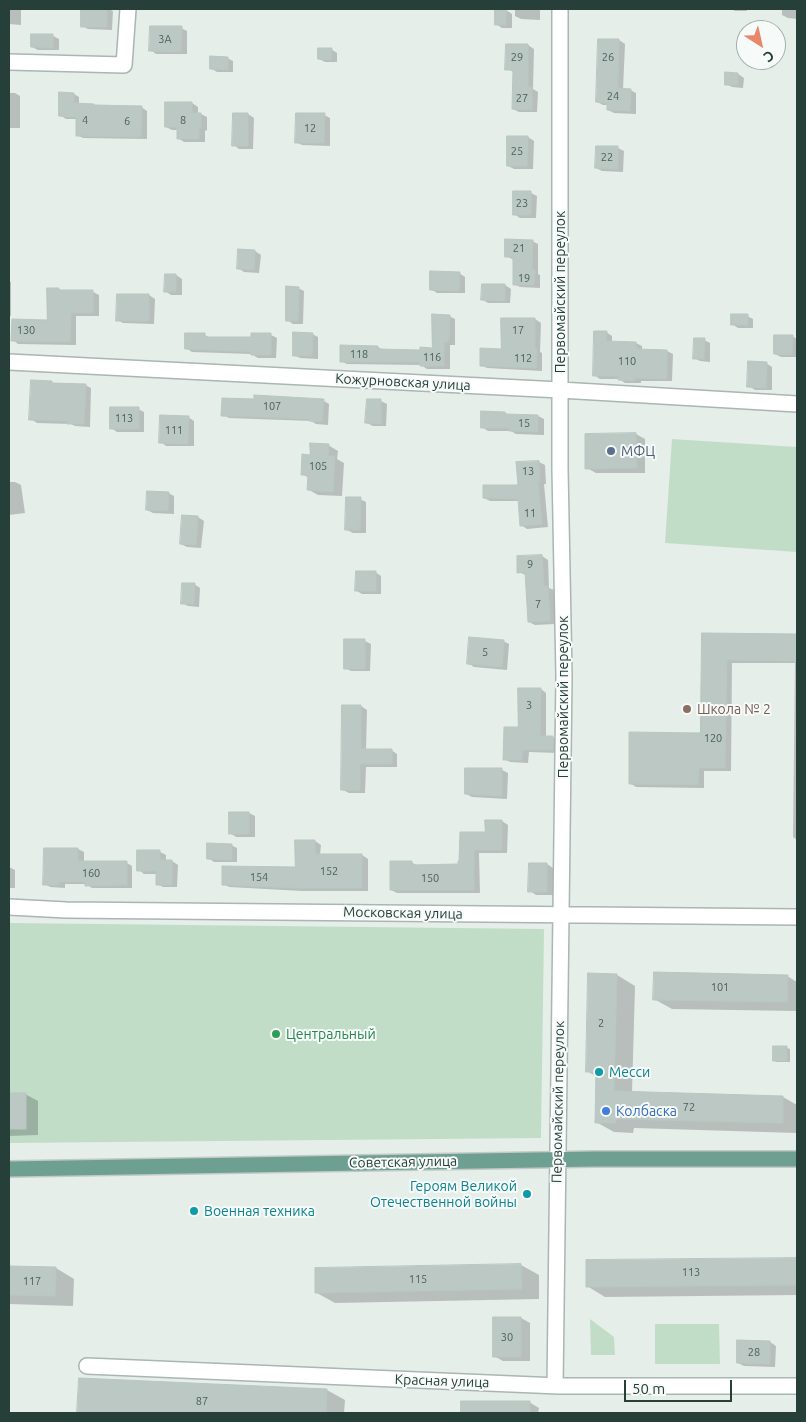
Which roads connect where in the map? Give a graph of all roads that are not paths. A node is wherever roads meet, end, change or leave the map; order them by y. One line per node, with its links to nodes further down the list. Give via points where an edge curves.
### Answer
1 (128, 9): 3 (street, via 124,65)
2 (560, 9): 5 (street, Первомайский переулок)
3 (9, 62)
4 (9, 362): 5 (street, Кожурновская улица)
5 (560, 390): 6 (street, Кожурновская улица); 8 (street, Первомайский переулок, via 564,676)
6 (797, 404)
7 (9, 907): 8 (street, Московская улица)
8 (560, 915): 9 (street, Московская улица); 11 (street, Первомайский переулок)
9 (797, 917)
10 (797, 1159): 11 (main road, Советская улица)
11 (557, 1160): 12 (main road, Советская улица); 14 (street, Первомайский переулок)
12 (9, 1168)
13 (87, 1366): 14 (street, Красная улица)
14 (555, 1386): 15 (street, Красная улица)
15 (797, 1386)

